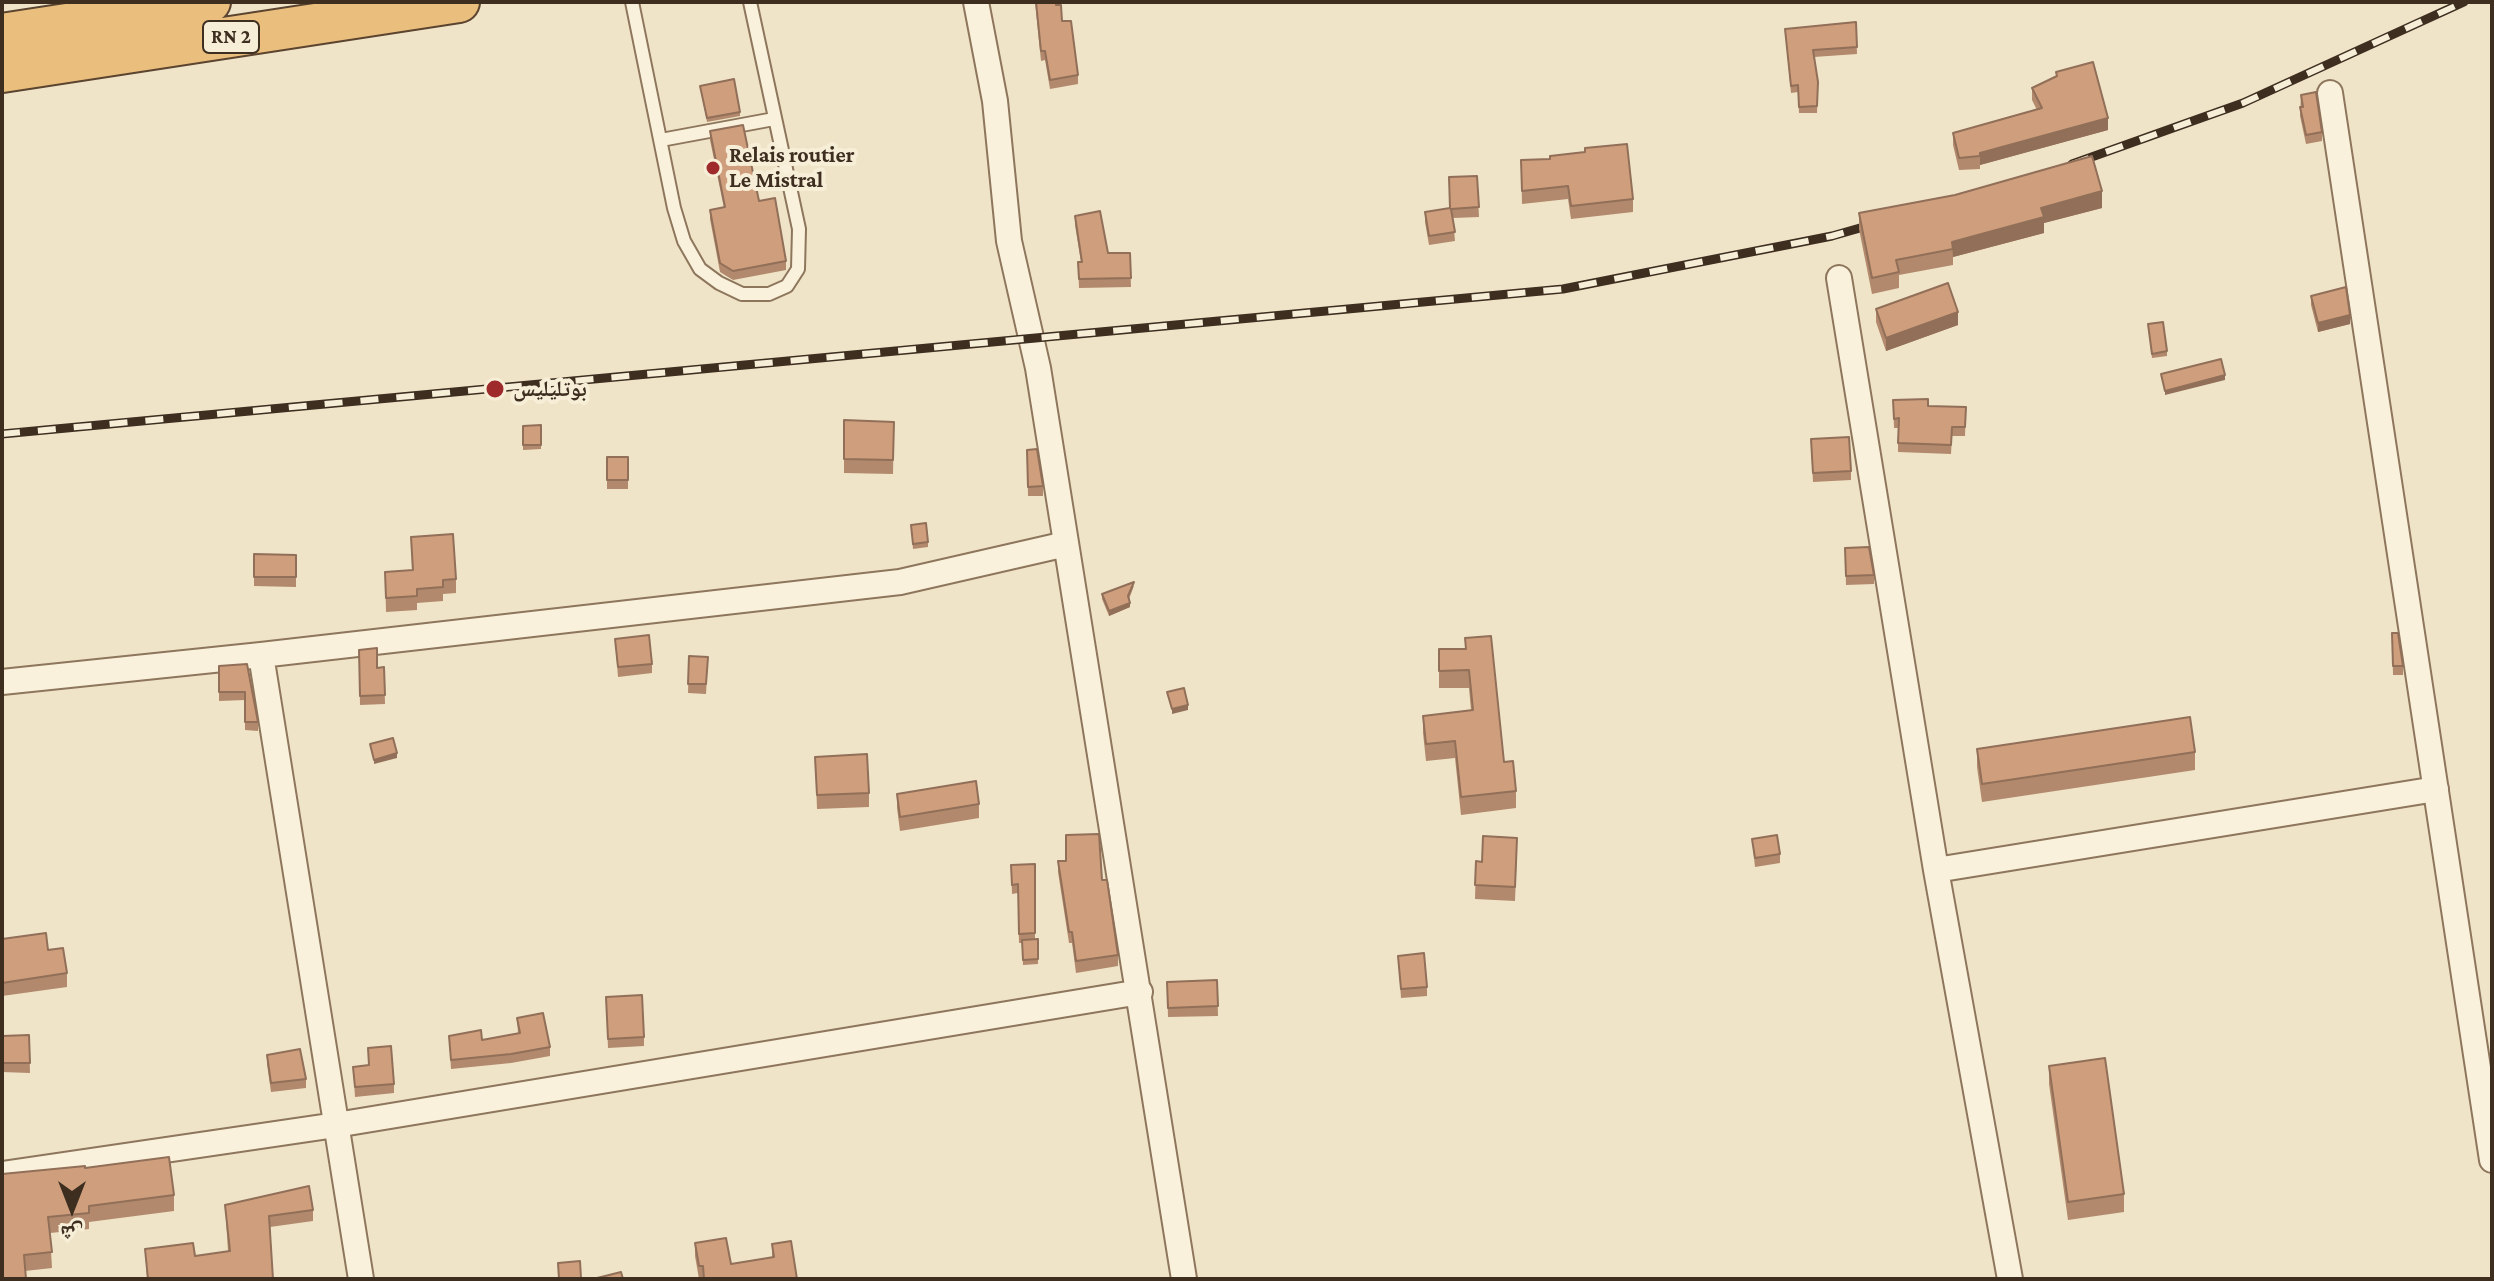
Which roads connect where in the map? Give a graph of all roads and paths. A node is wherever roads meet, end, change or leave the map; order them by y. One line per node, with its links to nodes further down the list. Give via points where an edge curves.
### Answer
1 (210, 2): 6 (highway, RN 2)
2 (459, 2): 7 (highway, RN 2)
3 (632, 2): 10 (lane)
4 (750, 2): 9 (lane)
5 (976, 2): 12 (street, via 995,101 1009,241 1038,368)
6 (2, 34)
7 (2, 72)
8 (2330, 93): 15 (street)
9 (774, 119): 10 (lane); 10 (lane, via 799,229 798,269 787,286 769,294 742,294 700,269 674,208)
10 (661, 140)
11 (1839, 278): 16 (street)
12 (1066, 544): 13 (street, via 900,582); 17 (street)
13 (261, 655): 14 (street); 18 (street)
14 (2, 682)
15 (2436, 789): 16 (street); 19 (street)
16 (1936, 870): 23 (street)
17 (1140, 992): 18 (street); 22 (street)
18 (336, 1125): 20 (street); 21 (street)
19 (2492, 1160)
20 (2, 1174)
21 (361, 1279)
22 (1184, 1279)
23 (2010, 1279)

